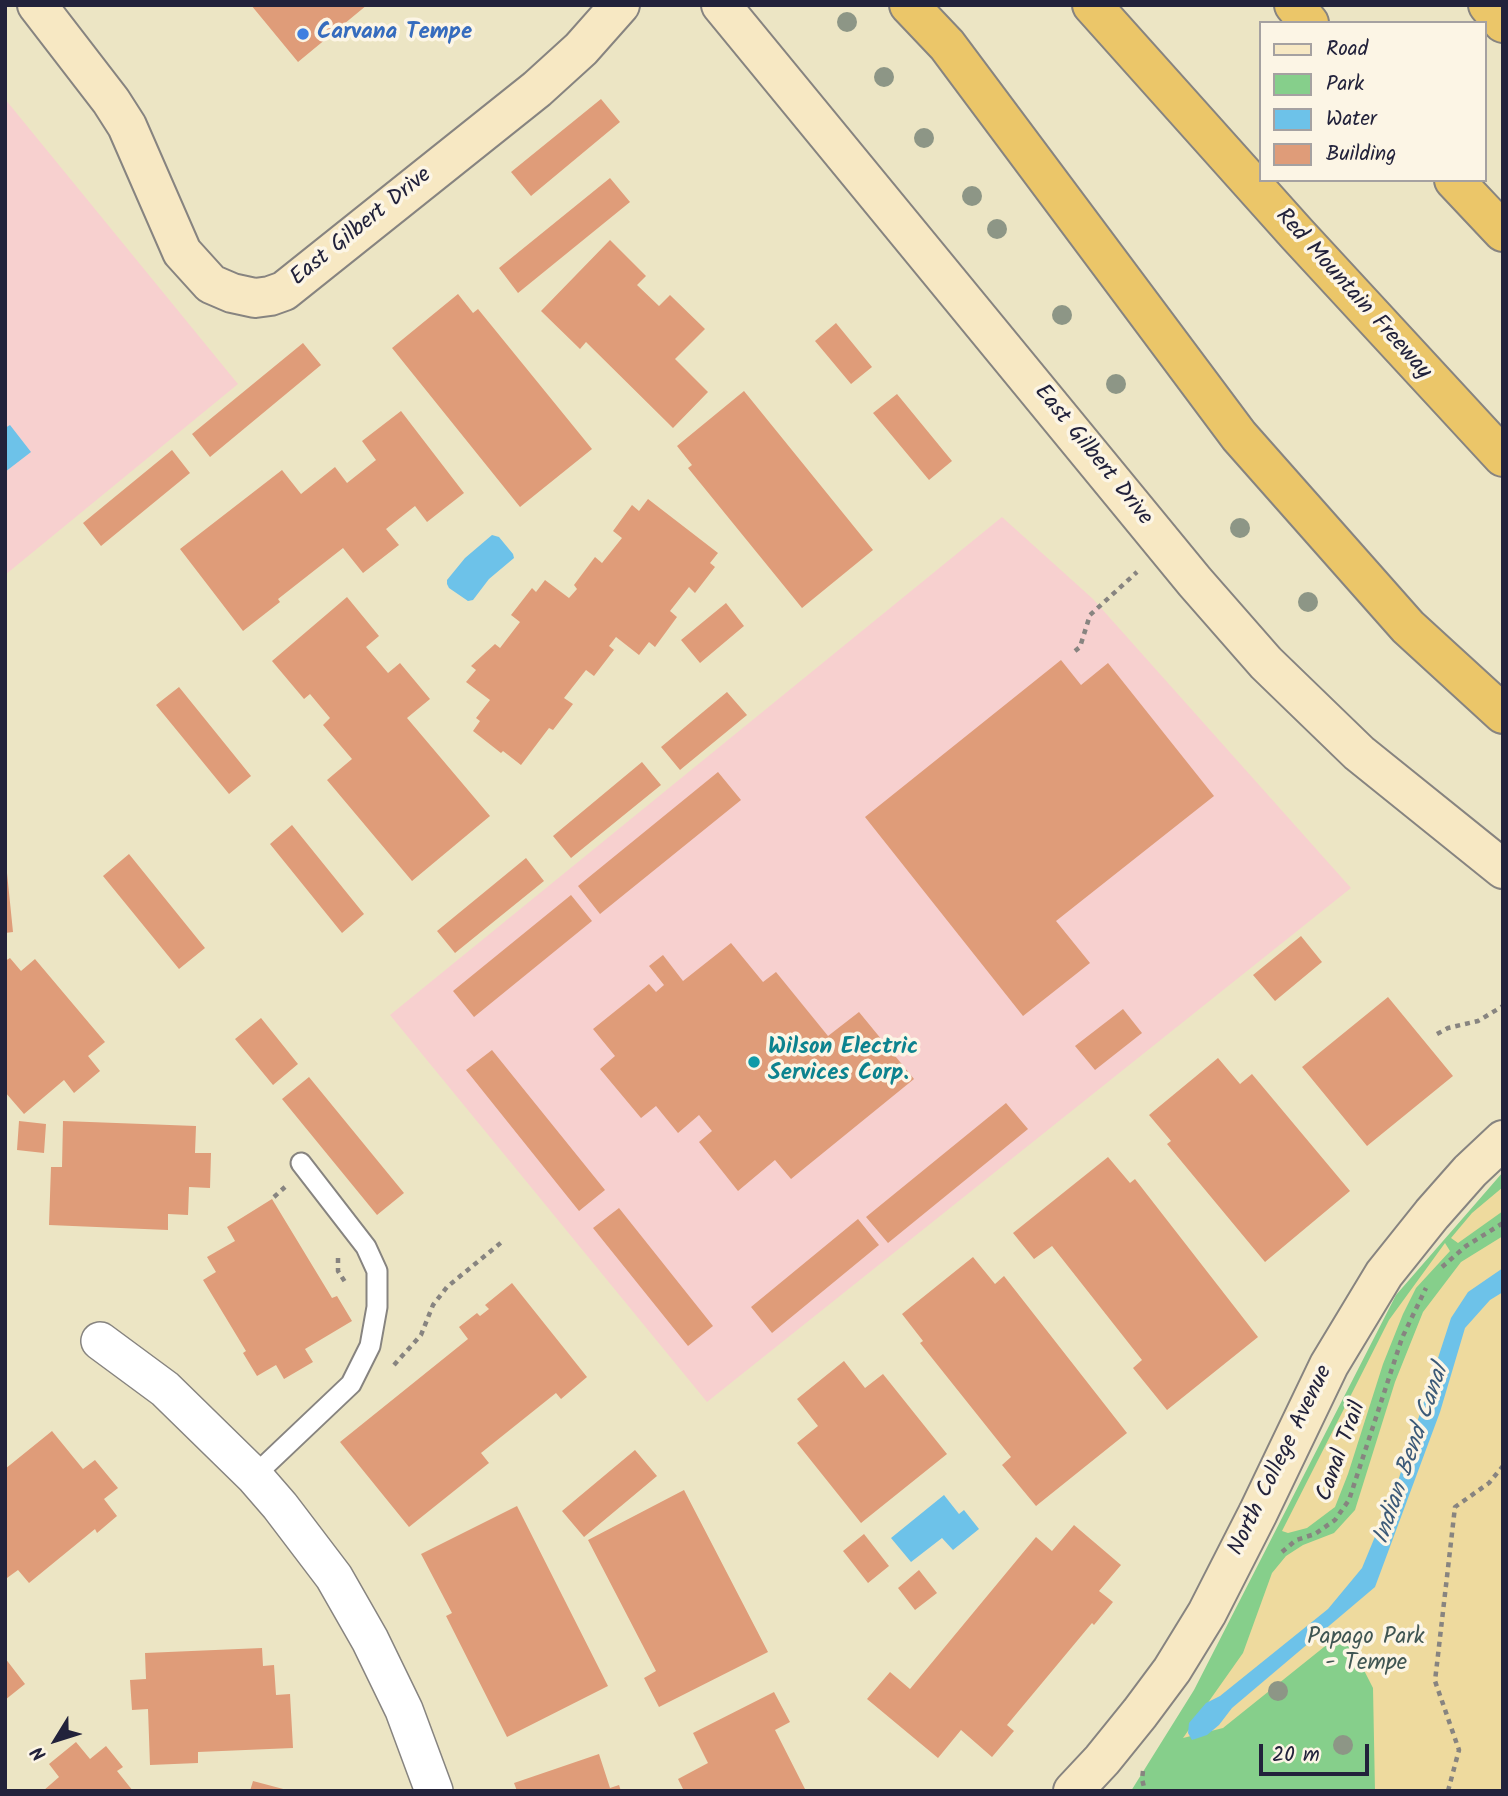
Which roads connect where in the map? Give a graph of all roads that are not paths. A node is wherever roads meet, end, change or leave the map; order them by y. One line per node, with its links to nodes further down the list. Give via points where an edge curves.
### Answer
1 (37, 5): 2 (street, East Gilbert Drive, via 127,125 182,252 211,284 255,298 284,291 537,89)
2 (620, 5)
3 (721, 5): 14 (street, East Gilbert Drive, via 1266,663 1359,753)
4 (909, 5): 13 (highway, via 947,45 1240,436 1408,627)
5 (1092, 5): 12 (highway, Red Mountain Freeway)
6 (1294, 5): 8 (highway)
7 (1488, 5): 9 (highway)
8 (1307, 21)
9 (1503, 23)
10 (1456, 182): 11 (highway)
11 (1503, 232)
12 (1503, 457)
13 (1503, 714)
14 (1503, 869)
15 (1503, 1140): 20 (street, North College Avenue, via 1455,1188 1384,1273 1329,1365 1200,1624 1140,1713)
16 (301, 1163): 18 (lane, via 366,1247 377,1271 377,1307 370,1346 351,1384)
17 (100, 1340): 18 (street, via 166,1389)
18 (254, 1476): 19 (street, via 334,1577 370,1640 404,1710)
19 (434, 1791)
20 (1073, 1791)

